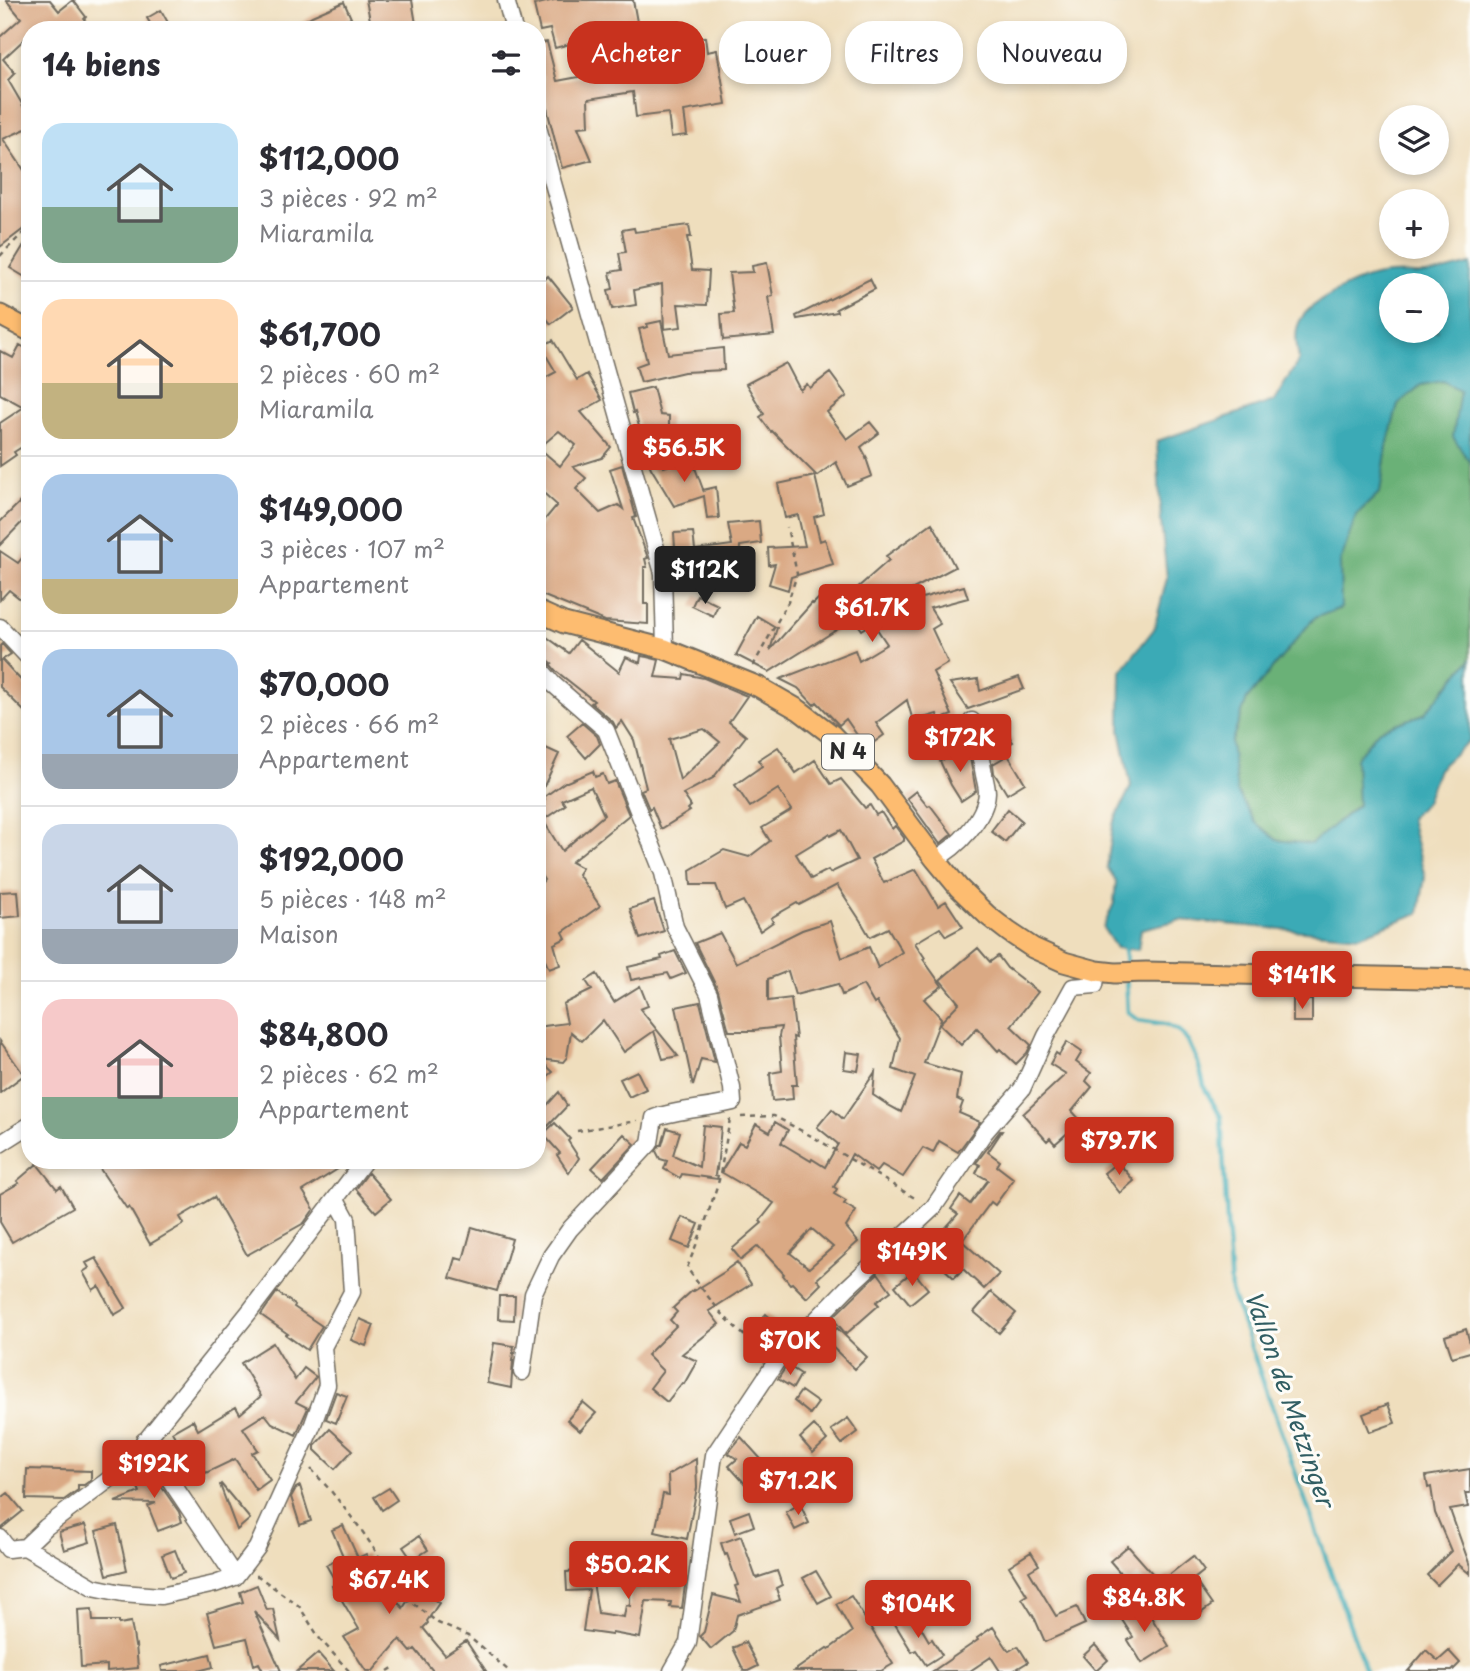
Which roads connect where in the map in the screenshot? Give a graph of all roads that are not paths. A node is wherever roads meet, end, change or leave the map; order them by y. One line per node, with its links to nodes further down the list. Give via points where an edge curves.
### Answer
1 (506, 0): 2 (street)
2 (512, 21)
3 (546, 180): 9 (street, via 663,573)
4 (0, 315): 5 (main road)
5 (21, 326)
6 (546, 615): 9 (main road, N 4)
7 (0, 627): 8 (street)
8 (21, 649)
9 (665, 649): 12 (main road, N 4, via 759,687 832,735 880,785)
10 (546, 676): 19 (street, via 606,730 663,873 675,927 709,994 732,1088 732,1109 714,1107 653,1118 650,1143 551,1256 533,1294)
11 (972, 721): 12 (street, via 987,792 982,810 964,838)
12 (935, 859): 13 (main road, N 4, via 959,888 1009,932 1064,962)
13 (1100, 971): 14 (main road, N 4); 24 (street, via 1095,985 1073,987 1023,1088 984,1133 933,1208 778,1359 714,1455 688,1643)
14 (1470, 979)
15 (21, 1131): 16 (street)
16 (0, 1144)
17 (358, 1169): 18 (street)
18 (336, 1199): 20 (street); 23 (street, via 347,1219 352,1292 323,1347 327,1385 313,1424 257,1548)
19 (522, 1372)
20 (144, 1441): 22 (street, via 123,1469); 23 (street)
21 (0, 1538): 22 (street, via 8,1549)
22 (25, 1547): 23 (street, via 93,1587 122,1593 161,1596)
23 (235, 1577)
24 (672, 1671)

